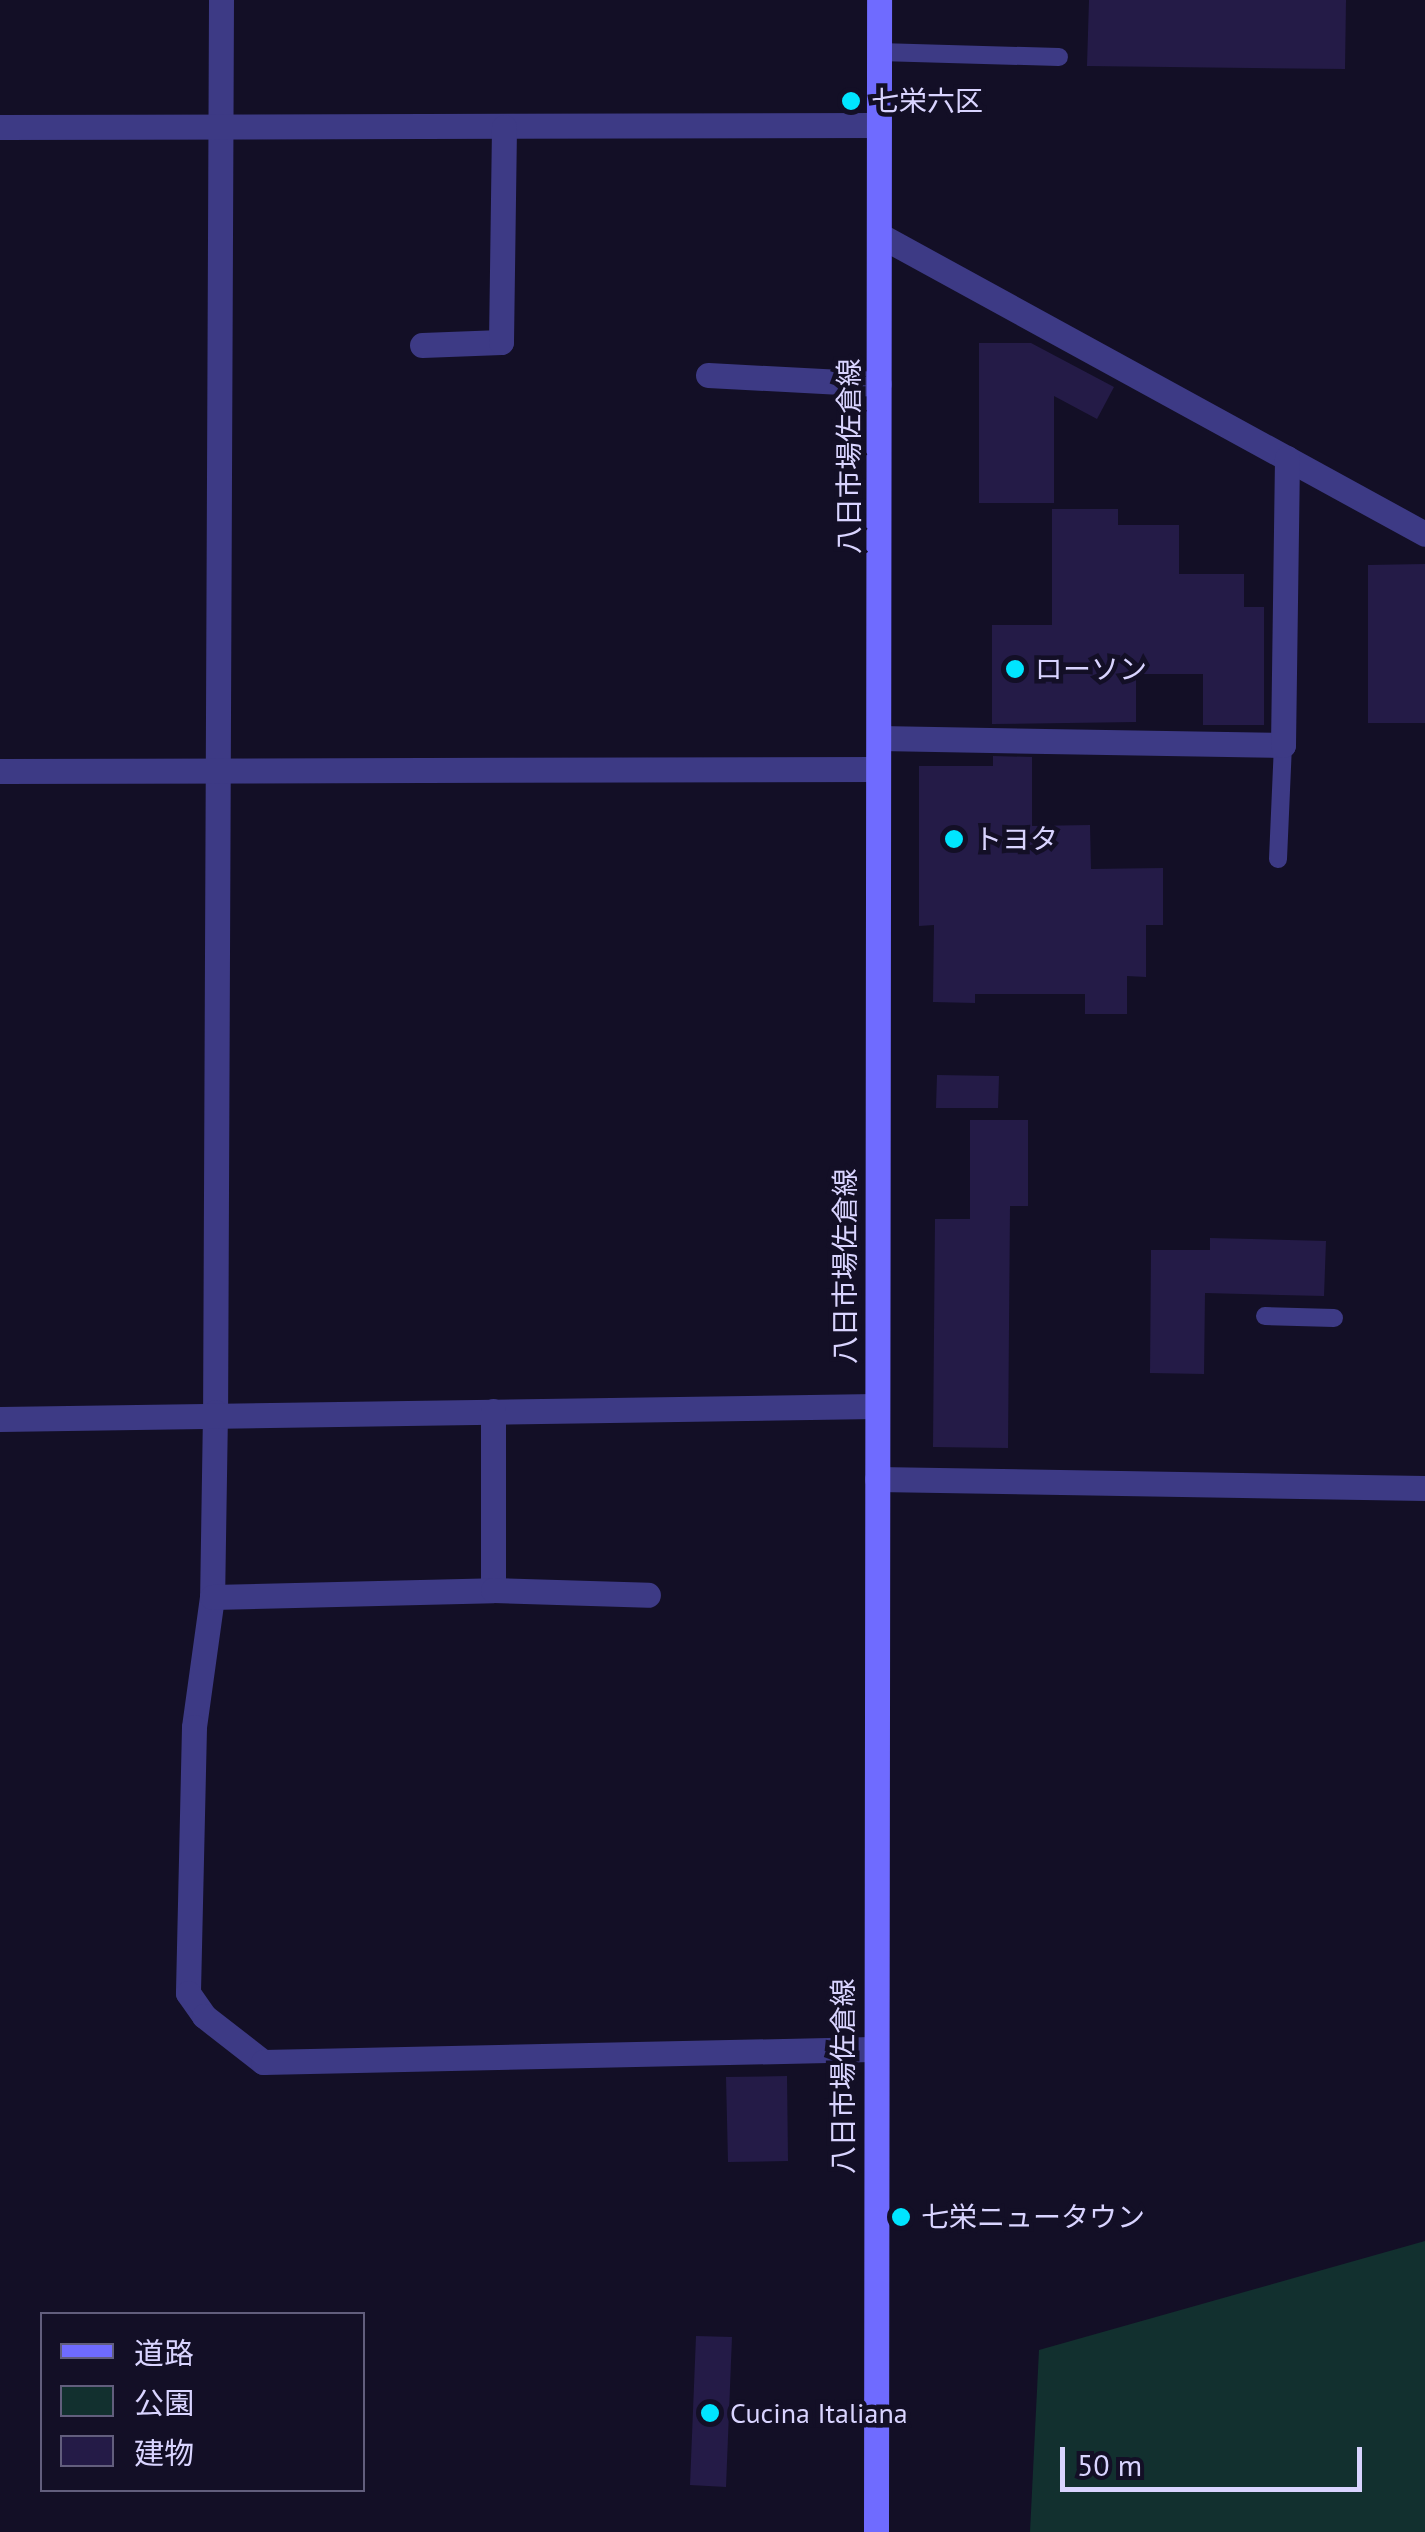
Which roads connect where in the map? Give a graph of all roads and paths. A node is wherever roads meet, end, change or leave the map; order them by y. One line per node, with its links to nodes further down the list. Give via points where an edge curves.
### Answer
1 (221, 0): 8 (street)
2 (880, 0): 3 (main road, 八日市場佐倉線)
3 (879, 52): 4 (lane); 5 (main road, 八日市場佐倉線)
4 (1059, 56)
5 (879, 125): 7 (street); 9 (main road, 八日市場佐倉線)
6 (0, 126): 8 (street)
7 (504, 127): 8 (street); 10 (street, via 501,342)
8 (220, 129): 19 (street)
9 (882, 236): 12 (main road, 八日市場佐倉線); 13 (street)
10 (422, 346)
11 (708, 376): 12 (street)
12 (879, 384): 15 (main road, 八日市場佐倉線)
13 (1287, 458): 14 (street); 16 (street)
14 (1425, 534)
15 (879, 738): 16 (street); 17 (main road, 八日市場佐倉線)
16 (1283, 744): 20 (lane)
17 (878, 769): 19 (street); 23 (main road, 八日市場佐倉線)
18 (0, 770): 19 (street)
19 (214, 775): 25 (street)
20 (1278, 859)
21 (1265, 1316): 22 (lane)
22 (1334, 1318)
23 (875, 1406): 24 (street); 27 (main road, 八日市場佐倉線)
24 (493, 1411): 25 (street); 29 (street)
25 (215, 1412): 26 (street); 31 (street)
26 (0, 1420)
27 (877, 1479): 28 (street); 32 (main road, 八日市場佐倉線)
28 (1425, 1488)
29 (492, 1590): 30 (street); 31 (street)
30 (648, 1596)
31 (212, 1598): 32 (street, via 194,1727 188,1993 242,2052 263,2062)
32 (872, 2050): 33 (main road, 八日市場佐倉線)
33 (876, 2532)

